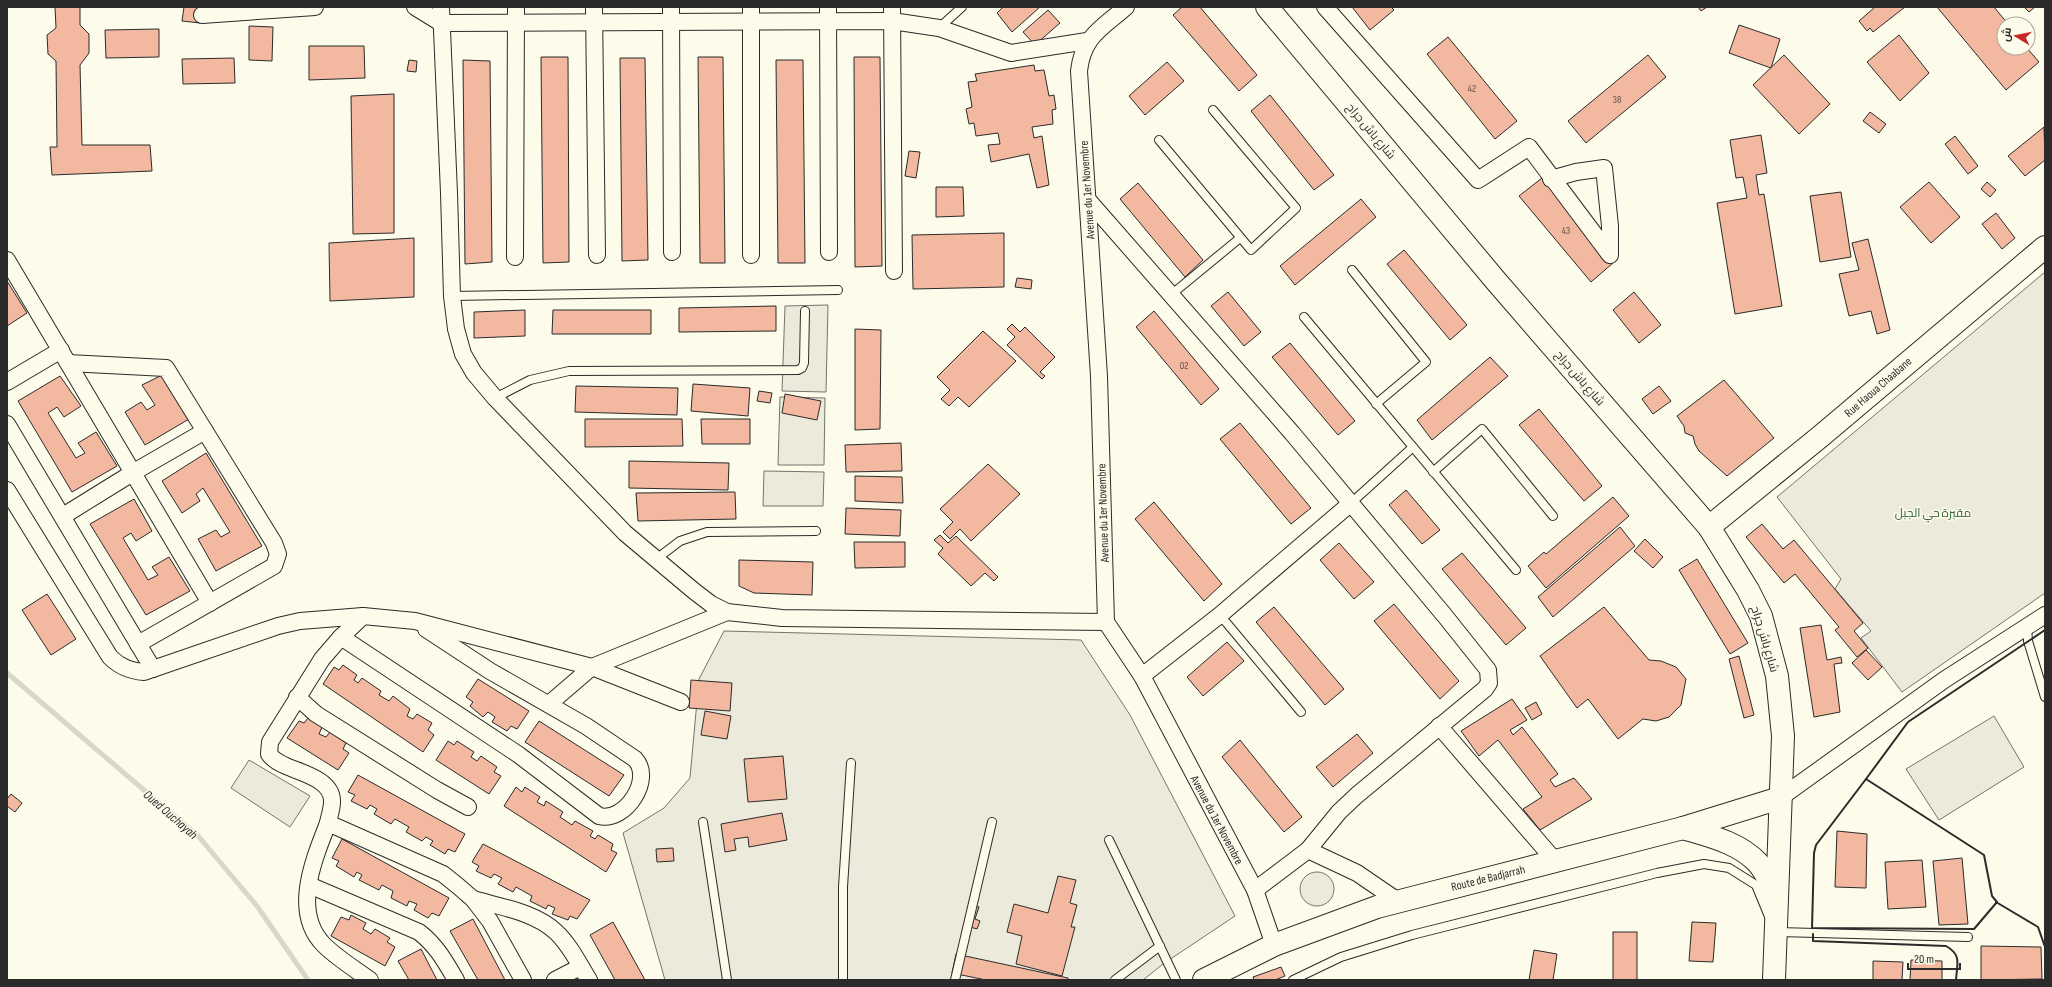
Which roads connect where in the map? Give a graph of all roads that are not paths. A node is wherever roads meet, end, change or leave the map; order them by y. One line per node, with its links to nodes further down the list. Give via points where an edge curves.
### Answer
1 (315, 7): 14 (street)
2 (415, 7): 16 (street)
3 (441, 7): 16 (street)
4 (516, 7): 18 (street)
5 (594, 7): 17 (street)
6 (962, 7): 10 (lane)
7 (1126, 7): 20 (street)
8 (1267, 7): 53 (main road, شارع باش جراح, via 1496,281)
9 (1325, 7): 23 (street, via 1478,180 1529,147)
10 (953, 10): 19 (lane)
11 (751, 14): 12 (street); 15 (street); 30 (street)
12 (828, 14): 13 (street); 28 (street)
13 (892, 14): 19 (street); 34 (street)
14 (202, 15)
15 (671, 15): 17 (street); 27 (street)
16 (441, 23): 18 (street); 37 (street)
17 (594, 23): 18 (street); 29 (street)
18 (516, 24): 31 (street)
19 (939, 28): 20 (street, via 1011,53)
20 (1087, 42): 24 (street, Avenue du 1er Novembre, via 1081,54 1079,71)
21 (1213, 110): 25 (lane, via 1296,208 1251,250)
22 (1159, 140): 25 (lane)
23 (1551, 179): 23 (street, via 1556,185 1610,255 1604,168)
24 (1088, 200): 36 (street); 63 (street, Avenue du 1er Novembre, via 1099,376)
25 (1240, 238): 36 (lane)
26 (2045, 247): 53 (main road, Rue Haoua Chaabane)
27 (672, 252)
28 (828, 252)
29 (596, 255)
30 (751, 255)
31 (516, 257)
32 (7, 260): 40 (street)
33 (1352, 270): 43 (lane, via 1426,362)
34 (894, 271)
35 (838, 290): 37 (lane)
36 (1172, 294): 50 (street)
37 (452, 296): 42 (street, via 456,329 463,354 474,373)
38 (805, 311): 42 (lane, via 804,363 798,370 569,371 530,380)
39 (1304, 317): 43 (lane)
40 (65, 356): 41 (street); 45 (street, via 166,368); 47 (street)
41 (7, 382)
42 (495, 398): 55 (street, via 625,533)
43 (1376, 404): 46 (lane)
44 (7, 424): 51 (street)
45 (205, 431): 47 (street); 57 (street, via 274,543 278,554 274,566)
46 (1413, 448): 48 (lane); 50 (lane)
47 (134, 472): 51 (street); 57 (street)
48 (1433, 472): 52 (lane, via 1482,429); 56 (lane)
49 (7, 490): 68 (street, via 110,658 119,666 136,672)
50 (1350, 504): 59 (street); 75 (street, via 1488,670 1489,683 1485,689)
51 (63, 516): 66 (street)
52 (1553, 516)
53 (1709, 527): 77 (main road, شارع باش جراح, via 1761,616 1777,676 1783,736)
54 (816, 531): 55 (lane, via 707,532 680,541)
55 (655, 560): 58 (street, via 711,604)
56 (1516, 570)
57 (210, 603): 66 (street)
58 (727, 612): 63 (street, via 782,618); 67 (street)
59 (1220, 615): 69 (street); 74 (lane)
60 (2045, 615): 64 (street)
61 (363, 616): 62 (street); 65 (street); 68 (street, via 300,621 278,626)
62 (415, 621): 67 (street); 73 (street, via 490,671)
63 (1106, 622): 69 (street, Avenue du 1er Novembre)
64 (2027, 628): 71 (lane, via 2028,641); 77 (street, via 1944,680)
65 (341, 636): 70 (street, via 322,658); 73 (street, via 519,755 599,816 610,817 619,813 633,798 641,782 640,764 621,749)
66 (138, 644): 68 (street)
67 (592, 666): 72 (street); 73 (street)
68 (153, 669)
69 (1142, 676): 87 (street, Avenue du 1er Novembre)
70 (297, 697): 78 (street, via 316,714); 81 (street, via 270,742 269,754 274,760 325,785 330,791 332,802)
71 (2045, 697)
72 (681, 702)
73 (549, 704)
74 (1302, 712)
75 (1439, 726): 84 (street, via 1339,812); 85 (street)
76 (851, 763): 102 (lane, via 843,887)
77 (1780, 798): 82 (main road, Route de Badjarrah); 88 (main road, شارع باش جراح)
78 (468, 807)
79 (703, 822): 101 (lane)
80 (992, 822): 103 (lane)
81 (328, 823): 86 (street); 89 (street, via 443,874)
82 (1683, 828): 85 (main road, Route de Badjarrah); 88 (main road, via 1727,842 1748,855 1766,875)
83 (1109, 840): 94 (lane)
84 (1308, 850): 87 (street); 90 (street, via 1357,873)
85 (1556, 862): 90 (main road, Route de Badjarrah)
86 (309, 885): 96 (street, via 307,903 318,938); 97 (street, via 419,932 431,941 442,955)
87 (1255, 890): 93 (street, Avenue du 1er Novembre)
88 (1776, 896): 91 (main road, شارع باش جراح)
89 (473, 900): 95 (street, via 522,913 542,922 564,940); 98 (street, via 500,937)
90 (1398, 901): 93 (main road, Route de Badjarrah, via 1348,916)
91 (1775, 932): 92 (lane); 107 (lane, via 1756,885 1729,868 1704,864 1657,873 1412,935 1341,957); 108 (main road, شارع باش جراح)
92 (1968, 938)
93 (1274, 945): 106 (main road, Route de Badjarrah)
94 (1160, 946): 104 (lane); 105 (lane)
95 (580, 967): 99 (street); 100 (street)
96 (370, 980)
97 (456, 980)
98 (523, 980)
99 (555, 980)
100 (589, 980)
101 (727, 980)
102 (843, 980)
103 (955, 980)
104 (1114, 980)
105 (1176, 980)
106 (1204, 980)
107 (1294, 980)
108 (1774, 980)

